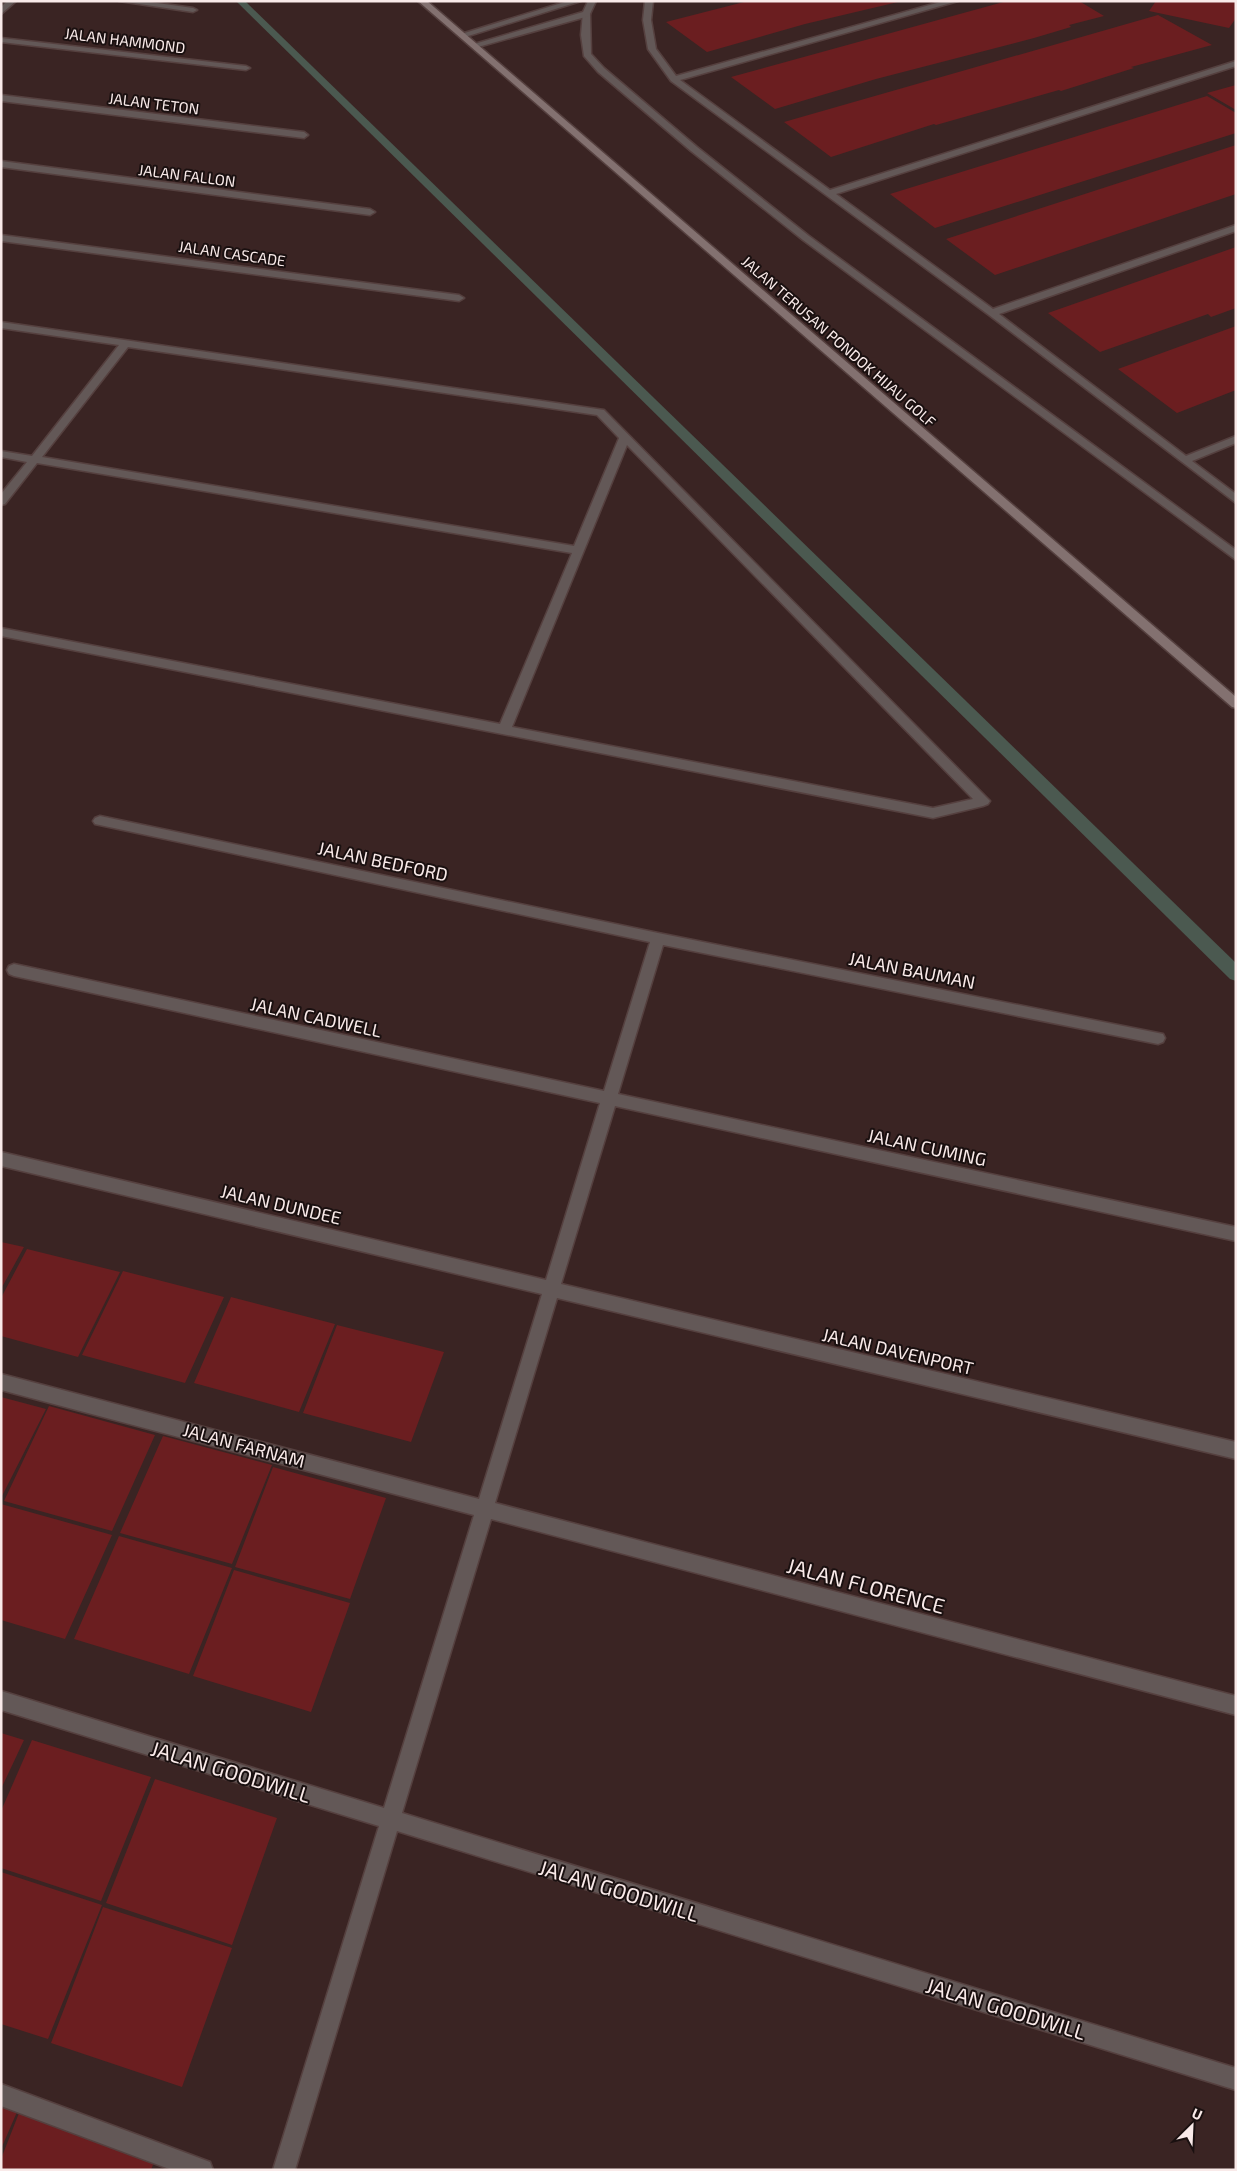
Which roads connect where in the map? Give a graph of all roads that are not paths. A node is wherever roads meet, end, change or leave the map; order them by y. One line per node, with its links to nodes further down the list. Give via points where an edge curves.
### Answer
1 (12, 1): 9 (street)
2 (123, 1): 8 (street)
3 (422, 1): 11 (main road, JALAN TERUSAN PONDOK HIJAU GOLF)
4 (577, 1): 11 (street)
5 (592, 1): 10 (street)
6 (649, 1): 16 (street, via 647,20 652,49)
7 (954, 1): 16 (street)
8 (193, 10)
9 (1, 12)
10 (586, 14): 13 (street); 36 (street, via 587,54 601,70 694,149 806,238)
11 (462, 35): 13 (main road, JALAN TERUSAN PONDOK HIJAU GOLF)
12 (1, 40): 15 (street, JALAN HAMMOND)
13 (475, 45): 38 (main road, JALAN TERUSAN PONDOK HIJAU GOLF)
14 (1236, 62): 20 (street)
15 (246, 68)
16 (674, 79): 20 (street)
17 (1, 98): 18 (street, JALAN TETON)
18 (304, 135)
19 (1, 164): 21 (street, JALAN FALLON)
20 (829, 193): 25 (street)
21 (370, 212)
22 (1236, 228): 25 (street)
23 (1, 238): 24 (street, JALAN CASCADE)
24 (459, 298)
25 (992, 313): 32 (street)
26 (1, 325): 27 (street)
27 (126, 343): 28 (street, via 600,412); 31 (street)
28 (625, 437): 35 (street); 39 (street, via 983,801 934,813)
29 (1236, 439): 32 (street)
30 (1, 454): 31 (street)
31 (34, 460): 34 (street); 35 (street)
32 (1186, 460): 33 (street)
33 (1236, 500)
34 (1, 502)
35 (578, 550): 39 (street)
36 (1236, 556)
37 (1, 632): 39 (street)
38 (1236, 704)
39 (504, 730)
40 (100, 821): 41 (street, JALAN BEDFORD)
41 (658, 938): 43 (street, JALAN BAUMAN); 44 (street)
42 (14, 970): 44 (street, JALAN CADWELL)
43 (1158, 1038)
44 (609, 1100): 46 (street, JALAN CUMING); 47 (street)
45 (1, 1159): 47 (street, JALAN DUNDEE)
46 (1236, 1234)
47 (552, 1289): 49 (street, JALAN DAVENPORT); 50 (street)
48 (1, 1382): 50 (street, JALAN FARNAM)
49 (1236, 1451)
50 (486, 1508): 52 (street, JALAN FLORENCE); 53 (street)
51 (1, 1700): 53 (street, JALAN GOODWILL)
52 (1236, 1706)
53 (391, 1820): 54 (street, JALAN GOODWILL); 57 (street)
54 (1236, 2079)
55 (1, 2095): 56 (street)
56 (202, 2170)
57 (284, 2170)

